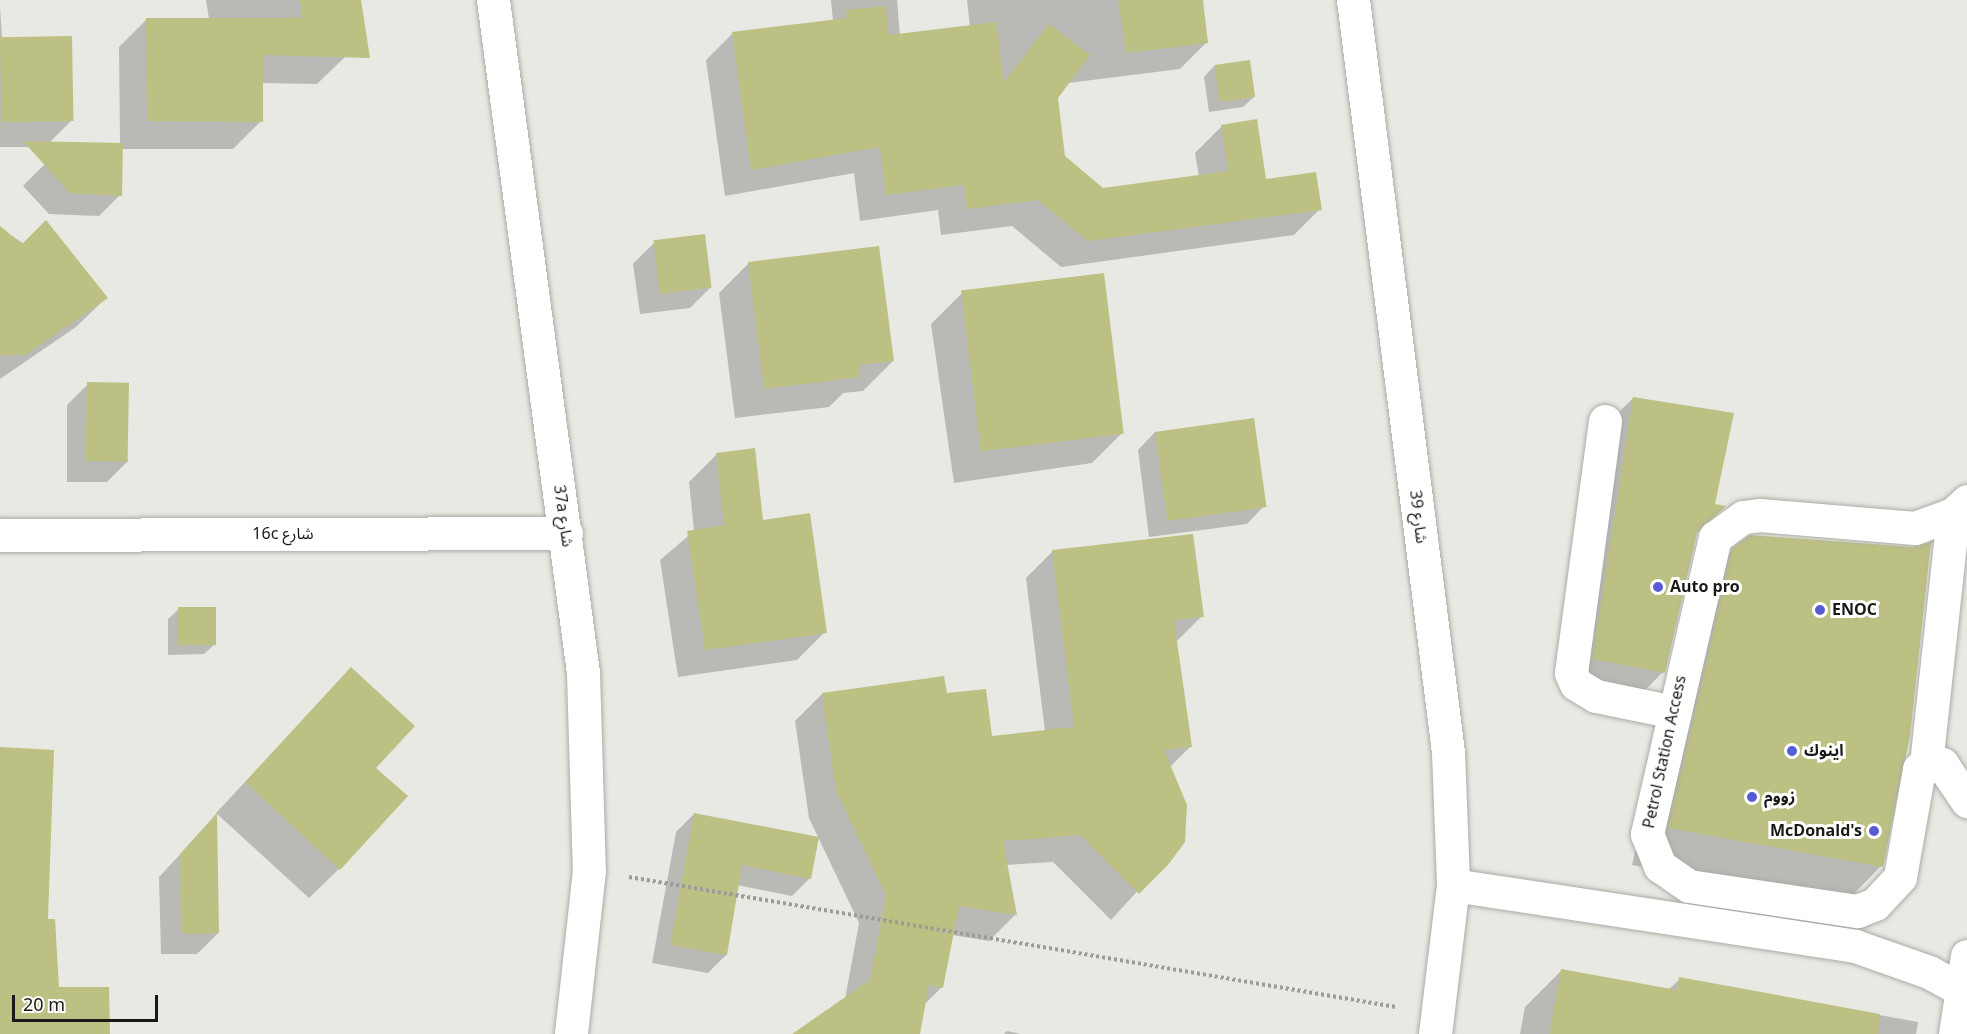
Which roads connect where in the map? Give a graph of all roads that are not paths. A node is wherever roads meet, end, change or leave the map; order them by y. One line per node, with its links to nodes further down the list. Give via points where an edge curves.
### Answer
1 (493, 0): 5 (street, 37a شارع)
2 (1353, 0): 10 (street, شارع 39, via 1448,752)
3 (1605, 421): 7 (street, via 1571,673 1576,684 1596,696)
4 (1960, 507): 7 (street, Petrol Station Access, via 1895,530 1760,515 1728,524 1708,552); 8 (street, Petrol Station Access)
5 (566, 533): 6 (street, 16c شارع); 14 (street, 37a شارع, via 583,673 589,870)
6 (0, 535)
7 (1674, 712): 8 (street, Petrol Station Access, via 1647,834 1660,866 1689,886 1857,910 1875,904 1900,877 1916,778)
8 (1926, 764): 9 (street, via 1942,764)
9 (1967, 801)
10 (1453, 885): 12 (street, via 1855,946 1929,972); 13 (street, شارع 39)
11 (1967, 956): 12 (street)
12 (1961, 990): 15 (street)
13 (1437, 1024)
14 (571, 1034)
15 (1955, 1034)

